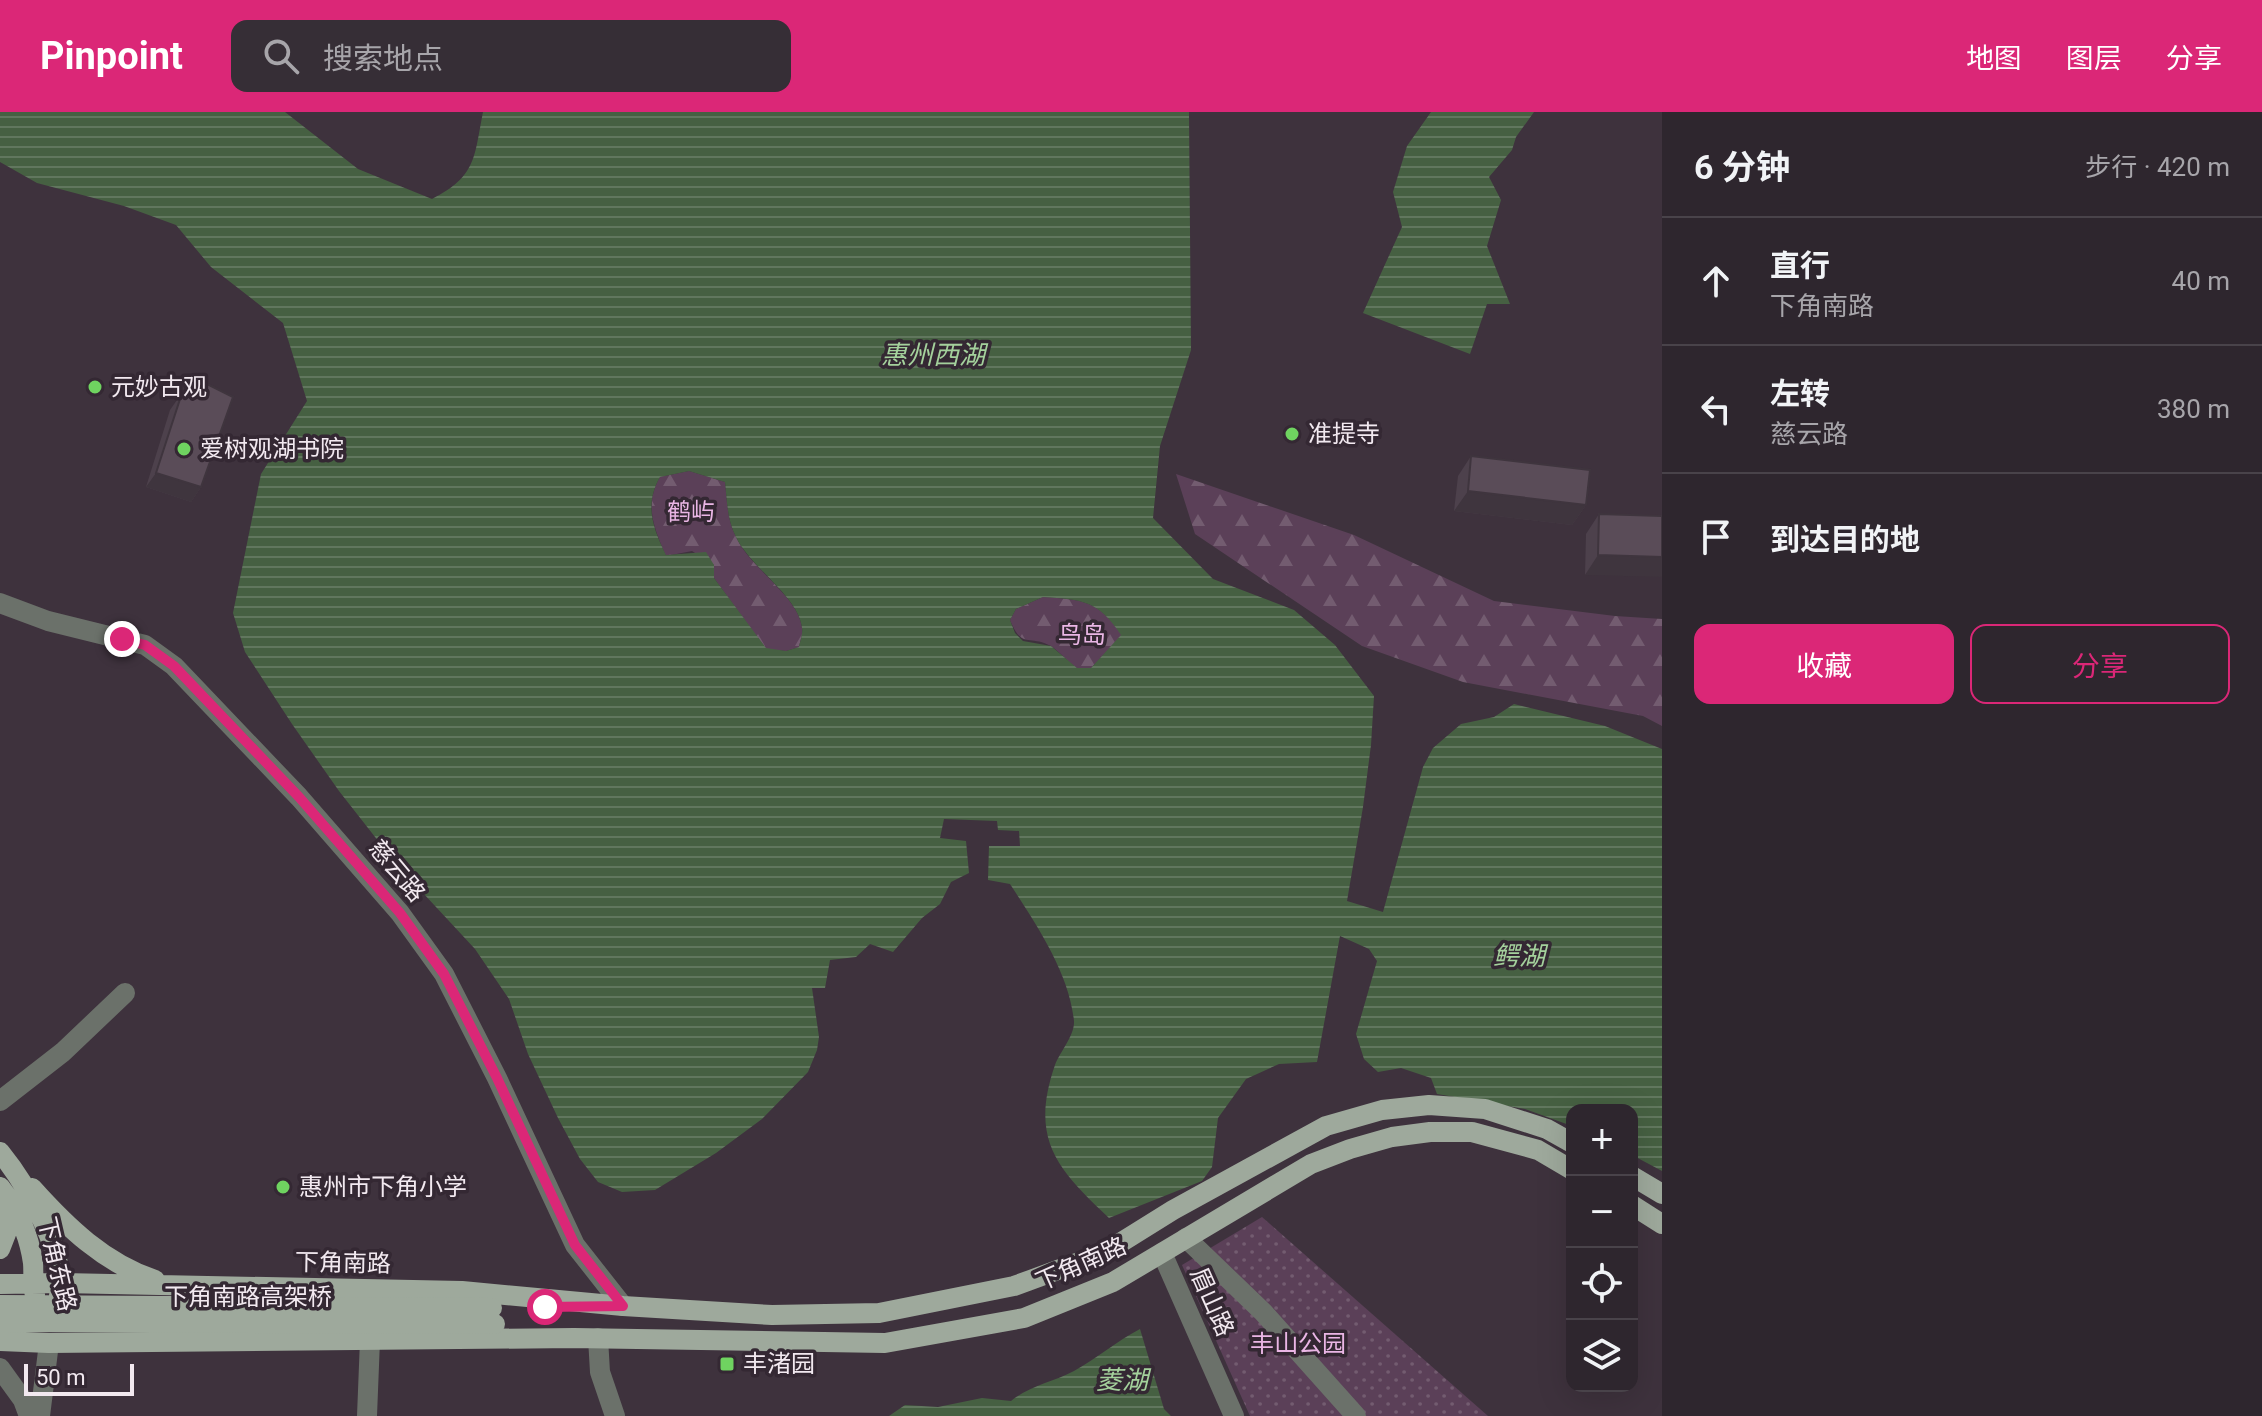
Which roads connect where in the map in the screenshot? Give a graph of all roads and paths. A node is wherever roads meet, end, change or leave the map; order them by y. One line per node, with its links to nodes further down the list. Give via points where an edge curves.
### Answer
1 (0, 603): 20 (street, 慈云路, via 145,645 174,666 299,797 400,913 444,974 575,1245)
2 (125, 993): 3 (street, via 63,1052)
3 (0, 1101)
4 (1566, 1140): 20 (main road, 下角南路, via 1485,1109 1429,1105 1382,1110 1326,1126 1104,1253 1014,1286 879,1313 772,1315)
5 (5, 1158): 15 (main road, 下角东路, via 39,1216); 18 (main road, via 92,1247 130,1271)
6 (1566, 1166): 12 (main road, 下角南路, via 1538,1150 1472,1132 1392,1137 1311,1164)
7 (1638, 1180): 9 (main road)
8 (2, 1190): 13 (main road, via 9,1226); 17 (main road, 下角东路, via 27,1235)
9 (1662, 1194)
10 (1638, 1209): 11 (main road)
11 (1662, 1224)
12 (1186, 1238): 14 (main road, 下角南路); 34 (street, via 1263,1312)
13 (0, 1249)
14 (1162, 1253): 24 (main road, 下角南路, via 1113,1282 1024,1318 885,1343); 33 (street, 眉山路)
15 (62, 1283): 17 (main road, 下角南路); 18 (main road, 下角南路); 27 (main road, 下角东路)
16 (0, 1284): 17 (main road, 下角南路)
17 (33, 1285): 27 (main road, 下角东路)
18 (171, 1285): 20 (main road, 下角南路, via 462,1291)
19 (0, 1305): 21 (main road, 下角南路高架桥, bridge)
20 (623, 1306): 21 (main road, 下角南路)
21 (494, 1316): 22 (main road, 下角南路高架桥, bridge); 23 (main road, 下角南路)
22 (0, 1322)
23 (574, 1338): 24 (main road, 下角南路); 25 (main road, 下角南路)
24 (598, 1338): 32 (street, via 600,1372)
25 (370, 1340): 27 (main road, 下角南路); 31 (street)
26 (0, 1341): 27 (main road, 下角南路)
27 (49, 1343): 30 (street)
28 (0, 1368): 29 (street)
29 (29, 1416)
30 (40, 1416)
31 (367, 1416)
32 (615, 1416)
33 (1234, 1416)
34 (1356, 1416)

